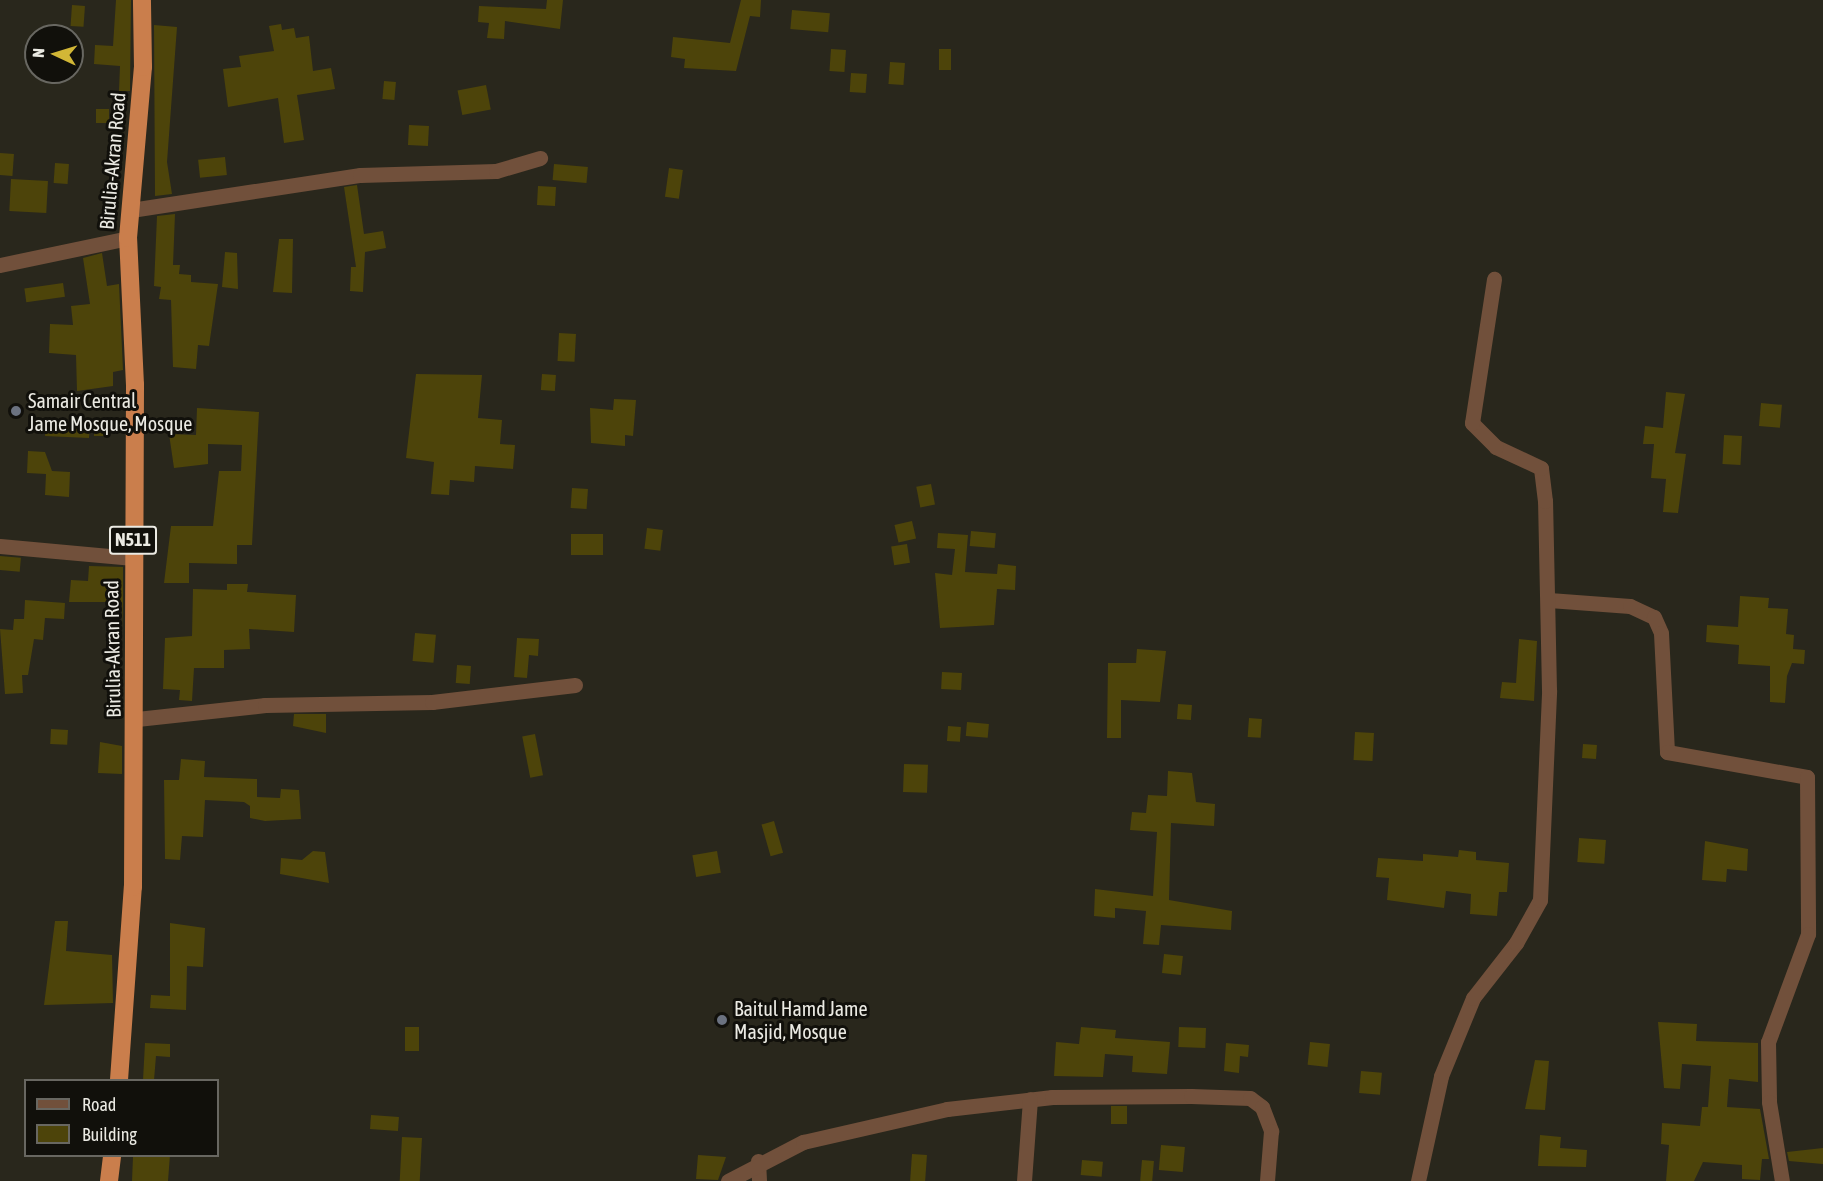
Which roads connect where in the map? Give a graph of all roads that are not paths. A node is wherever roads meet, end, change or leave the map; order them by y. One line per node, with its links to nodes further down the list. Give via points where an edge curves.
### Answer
1 (142, 0): 3 (highway, Birulia-Akran Road / N511, via 143,67)
2 (540, 158): 3 (street, via 496,171 360,175)
3 (131, 210): 4 (highway, Birulia-Akran Road / N511)
4 (128, 238): 5 (street); 8 (highway, Birulia-Akran Road / N511)
5 (0, 265)
6 (1494, 279): 9 (street, via 1472,423 1496,447 1541,468)
7 (0, 546): 8 (street)
8 (133, 558): 11 (highway, Birulia-Akran Road / N511)
9 (1549, 600): 12 (street, via 1630,606 1654,617 1661,633 1667,752 1807,777); 22 (street, via 1540,900 1516,943 1473,998 1441,1076)
10 (574, 685): 11 (street, via 432,702 265,705)
11 (137, 719): 13 (highway, Birulia-Akran Road / N511, via 133,886)
12 (1817, 881): 23 (street, via 1808,934 1768,1042 1769,1102)
13 (119, 1079)
14 (1030, 1099): 16 (street, via 848,1129); 20 (street); 21 (street, via 1250,1098 1262,1107 1271,1131)
15 (112, 1157): 17 (highway)
16 (758, 1161): 18 (street); 19 (street)
17 (109, 1181)
18 (728, 1181)
19 (759, 1181)
20 (1024, 1181)
21 (1268, 1181)
22 (1418, 1181)
23 (1782, 1181)

